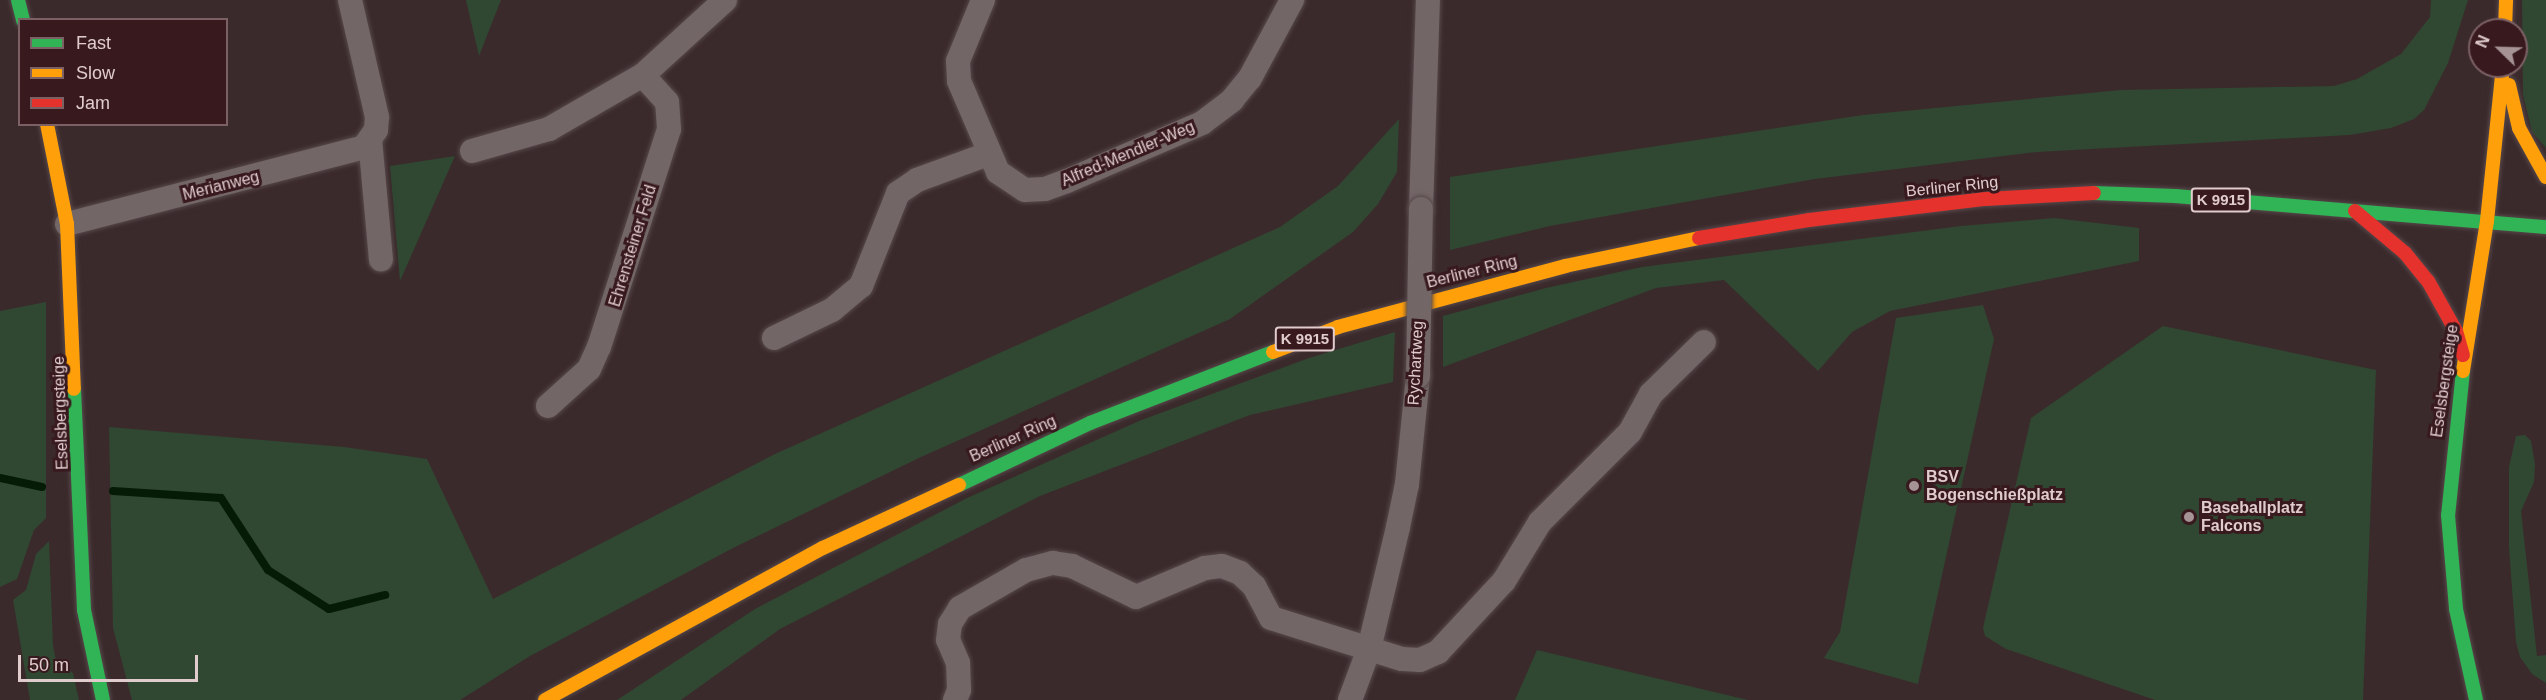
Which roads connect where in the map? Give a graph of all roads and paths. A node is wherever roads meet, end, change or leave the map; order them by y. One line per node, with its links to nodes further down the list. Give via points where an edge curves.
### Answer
1 (18, 0): 8 (main road)
2 (350, 0): 14 (street, via 377,117)
3 (725, 0): 10 (street)
4 (983, 0): 16 (street, Alfred-Mendler-Weg, via 958,61 959,81)
5 (1292, 0): 16 (street, Alfred-Mendler-Weg, via 1250,78 1232,100 1202,123 1045,189 1025,190 1008,182)
6 (1428, 0): 27 (street, Rychartweg, bridge, via 1418,376 1407,484)
7 (2506, 0): 9 (main road)
8 (22, 18)
9 (2505, 18)
10 (643, 75): 15 (street, via 549,129); 26 (street, Ehrensteiner Feld, via 667,102 669,129 599,347 589,369)
11 (2504, 78): 19 (main road, Eselsbergsteige)
12 (2508, 78): 17 (main road, via 2519,128)
13 (47, 126): 20 (main road, Eselsbergsteige)
14 (370, 139): 20 (street, Merianweg, via 354,152); 22 (street)
15 (472, 151)
16 (988, 154): 23 (street, via 917,180 898,193 861,286 832,310)
17 (2546, 177)
18 (2355, 211): 19 (main road, Berliner Ring / K 9915); 25 (main road, via 2405,253 2428,281 2457,331); 29 (main road, Berliner Ring / K 9915, via 2109,194 1986,199 1718,234 1451,294 1338,327 1229,366 984,470 823,548)
19 (2487, 221): 21 (main road, K 9915); 25 (main road, Eselsbergsteige)
20 (67, 224): 28 (main road, Eselsbergsteige, via 84,610)
21 (2546, 227)
22 (381, 259)
23 (774, 338)
24 (1704, 342): 27 (street, via 1652,394 1630,432 1540,522 1504,581 1438,652 1411,660)
25 (2464, 358): 32 (main road, Eselsbergsteige, via 2448,515 2456,609)
26 (548, 405)
27 (1369, 649): 30 (street, via 1271,618 1254,586 1239,573 1222,566 1205,568 1136,597 1072,566 1053,563 1026,570 960,608 950,624 948,640 958,663 960,690); 31 (street, Rychartweg)
28 (102, 700)
29 (545, 700)
30 (956, 700)
31 (1350, 700)
32 (2476, 700)

